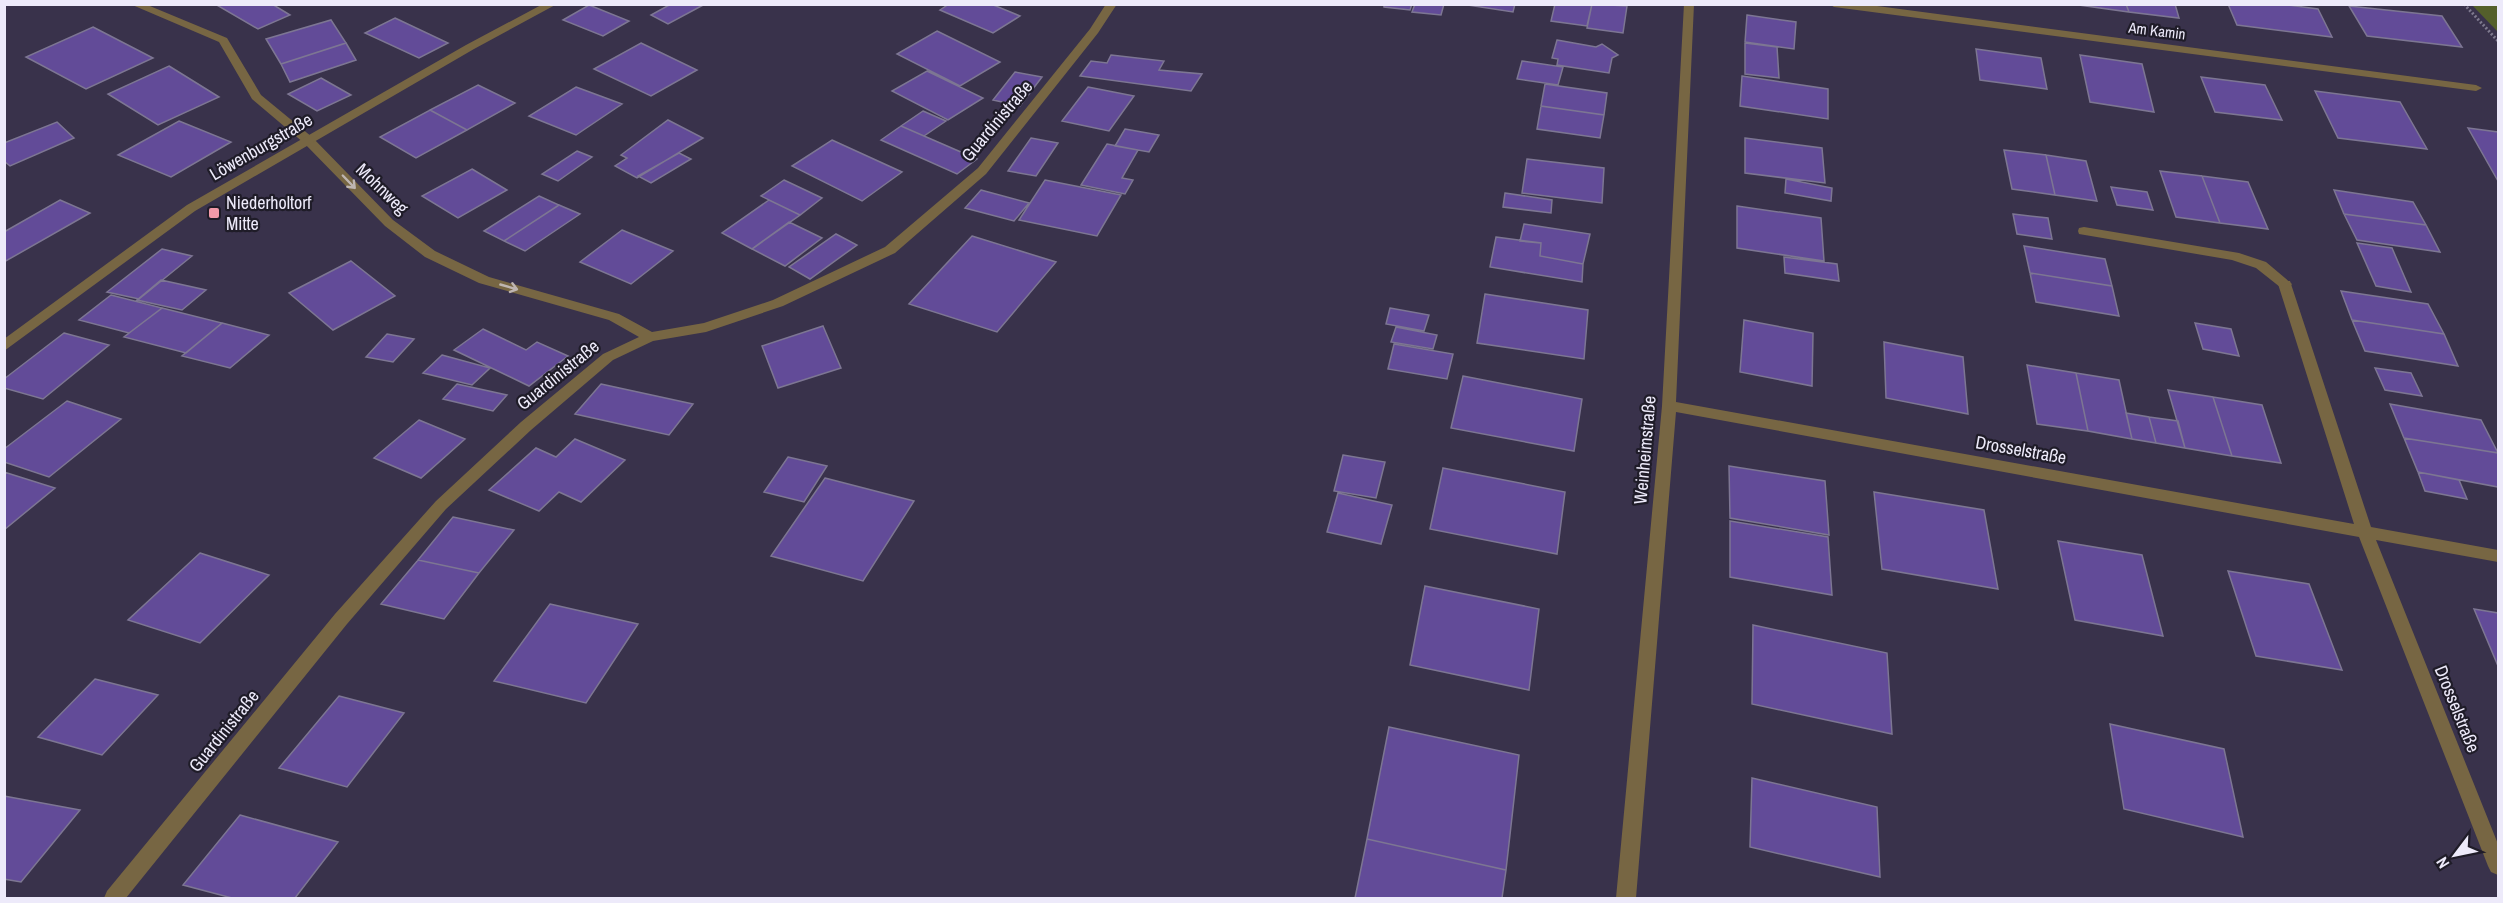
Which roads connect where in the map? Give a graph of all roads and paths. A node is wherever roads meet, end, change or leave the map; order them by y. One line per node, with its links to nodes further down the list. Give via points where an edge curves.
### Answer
1 (135, 4): 9 (street, Mohnweg, via 223,40 256,97)
2 (552, 4): 9 (street, Löwenburgstraße)
3 (1112, 4): 11 (street, Guardinistraße, via 982,171 890,250 778,303 706,327)
4 (1689, 4): 13 (street, Weinheimstraße)
5 (1833, 4): 8 (street, Am Kamin)
6 (2464, 4): 7 (path)
7 (2499, 41)
8 (2476, 87)
9 (308, 140): 11 (street, Mohnweg, one-way to 11, via 389,223 430,254 484,279 614,317); 12 (street, Löwenburgstraße, via 191,208)
10 (2084, 231): 14 (street, Drosselstraße, via 2234,256 2261,265 2285,285)
11 (650, 338): 17 (street, Guardinistraße, via 608,357 441,505 341,619)
12 (4, 346)
13 (1669, 406): 14 (street, Drosselstraße); 18 (street, Weinheimstraße)
14 (2366, 533): 15 (street, Drosselstraße); 16 (street, Drosselstraße)
15 (2499, 556)
16 (2499, 866)
17 (114, 898)
18 (1626, 898)

